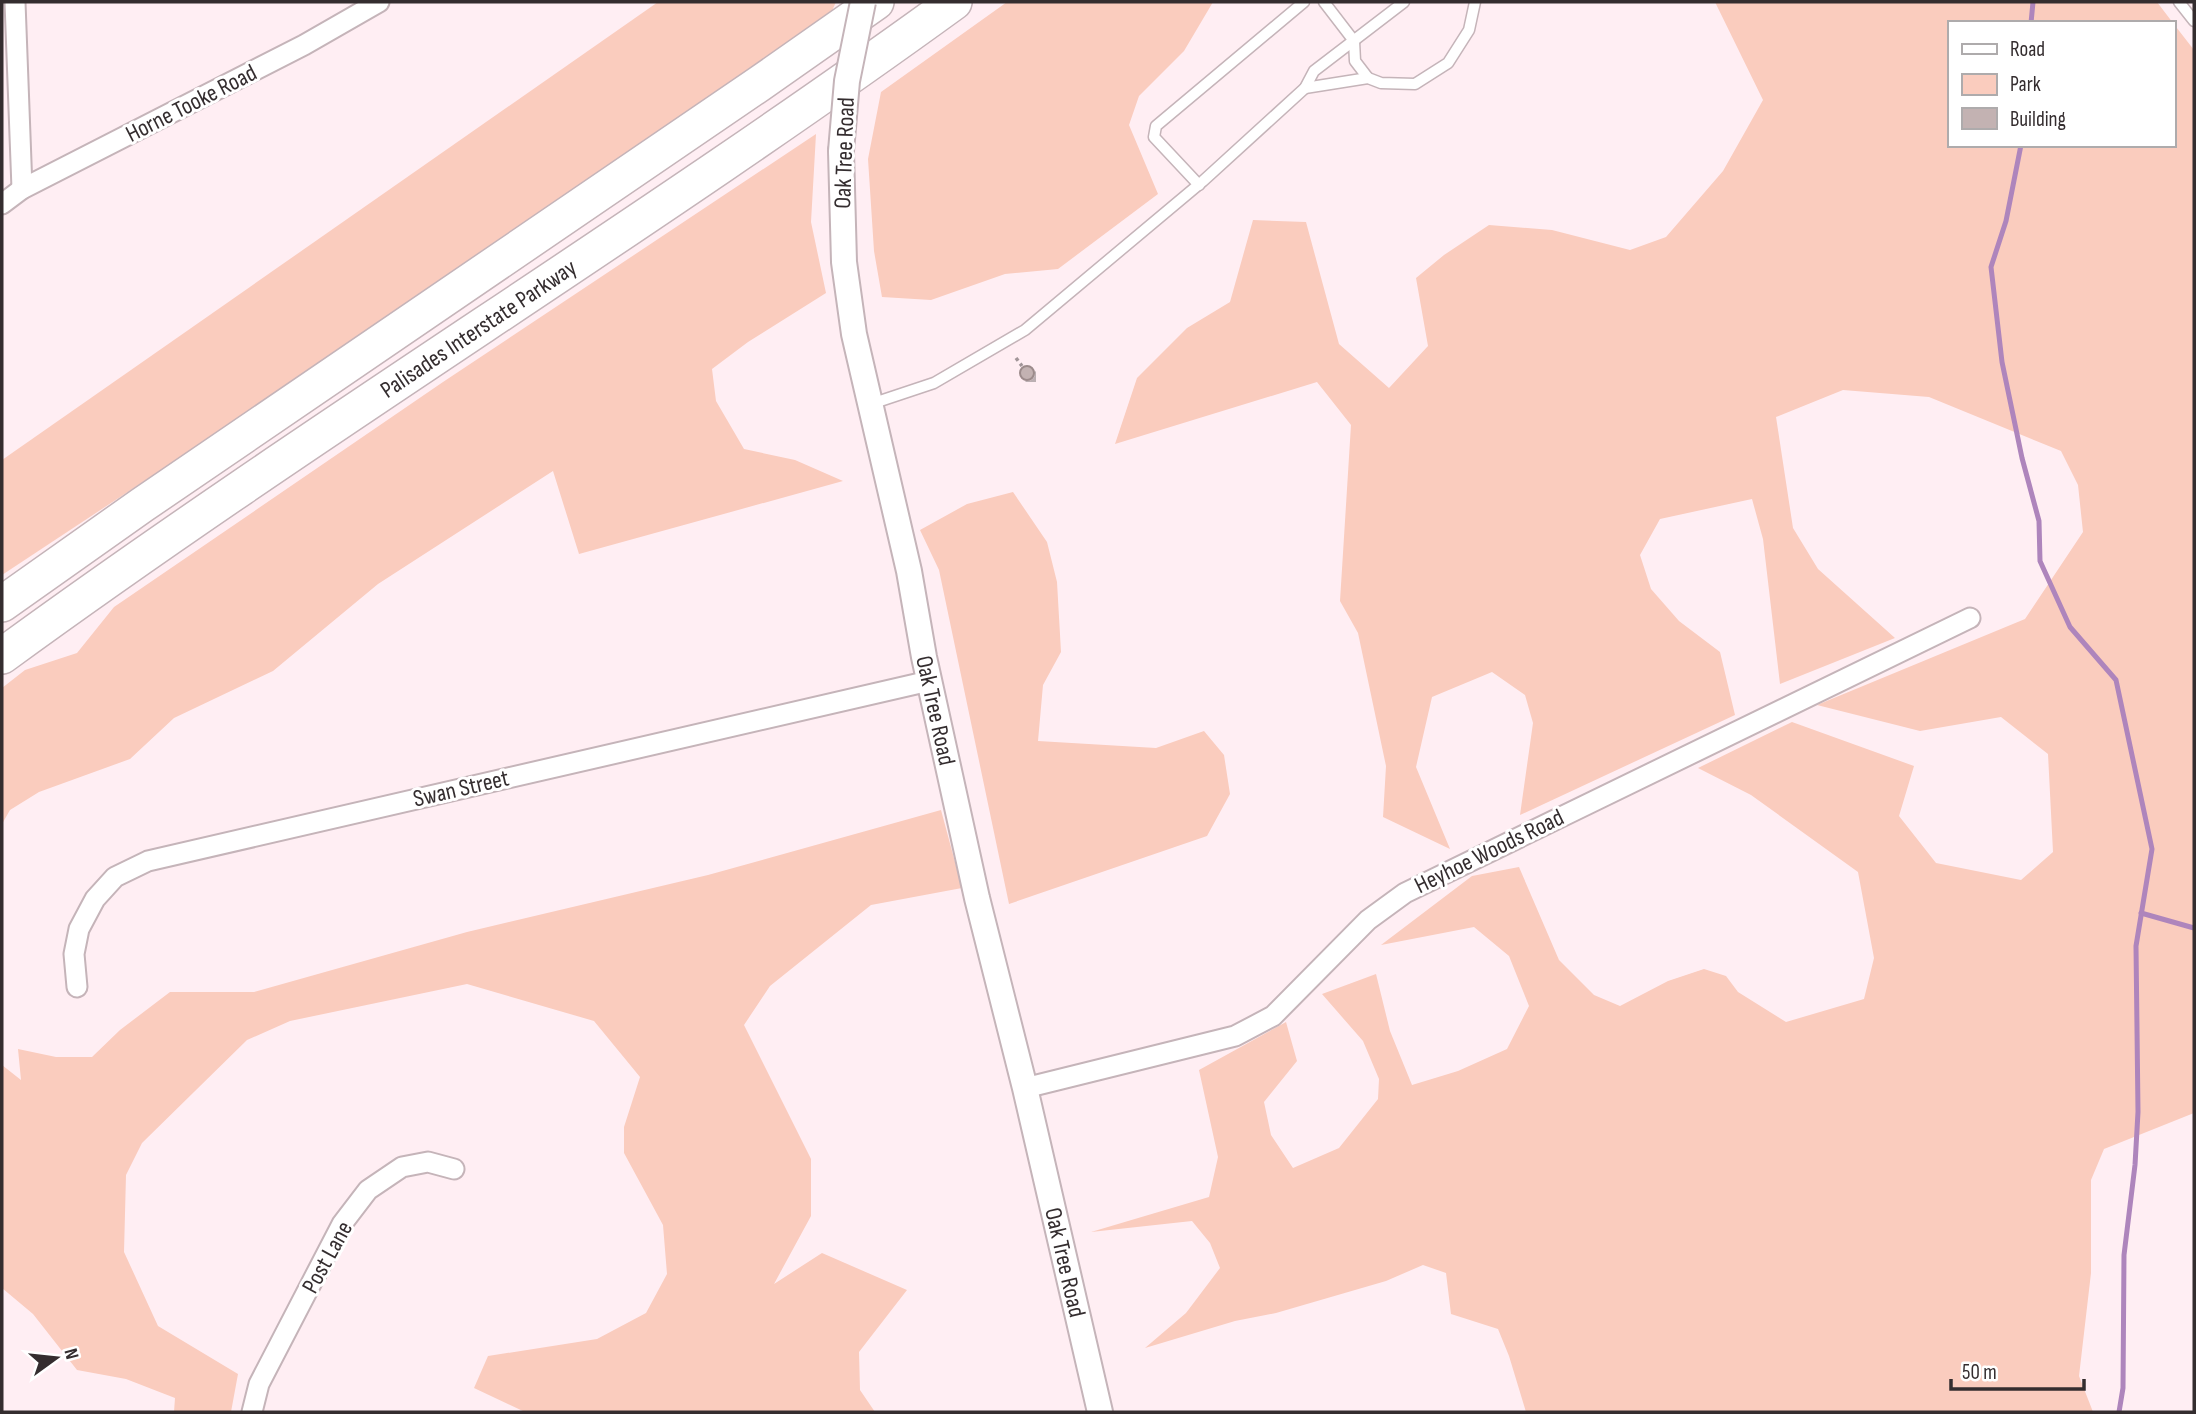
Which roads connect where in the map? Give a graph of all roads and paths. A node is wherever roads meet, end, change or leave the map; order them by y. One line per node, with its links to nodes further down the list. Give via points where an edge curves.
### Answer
1 (15, 2): 16 (street)
2 (379, 2): 16 (street, Horne Tooke Road)
3 (863, 2): 20 (street, Oak Tree Road, bridge, via 847,81 842,218 846,282)
4 (876, 2): 21 (highway, Palisades Interstate Parkway)
5 (954, 2): 23 (highway, Palisades Interstate Parkway, via 803,109 181,528)
6 (1304, 2): 15 (lane, via 1156,126 1154,137)
7 (1324, 2): 12 (lane)
8 (1404, 2): 12 (lane)
9 (1475, 2): 13 (lane, via 1469,30 1448,63 1415,84)
10 (2179, 2): 11 (lane)
11 (2194, 21)
12 (1354, 41): 13 (lane, via 1355,61); 14 (lane, via 1314,71)
13 (1368, 78): 14 (lane)
14 (1305, 88): 15 (lane)
15 (1199, 185): 20 (lane, via 1025,330 934,383)
16 (22, 188): 17 (street, Horne Tooke Road)
17 (2, 204)
18 (1016, 358): 19 (path)
19 (1022, 366)
20 (870, 404): 24 (street, Oak Tree Road)
21 (2, 604)
22 (1970, 618): 26 (street, Heyhoe Woods Road, via 1405,892 1368,920 1273,1016 1235,1036)
23 (2, 656)
24 (929, 681): 25 (street, Swan Street, via 148,861 115,877 95,899 79,929 74,954); 26 (street, Oak Tree Road)
25 (77, 987)
26 (1025, 1088): 29 (street, Oak Tree Road)
27 (454, 1169): 28 (street, Post Lane, via 428,1162 402,1167 368,1190 335,1237 260,1384)
28 (252, 1412)
29 (1100, 1412)

